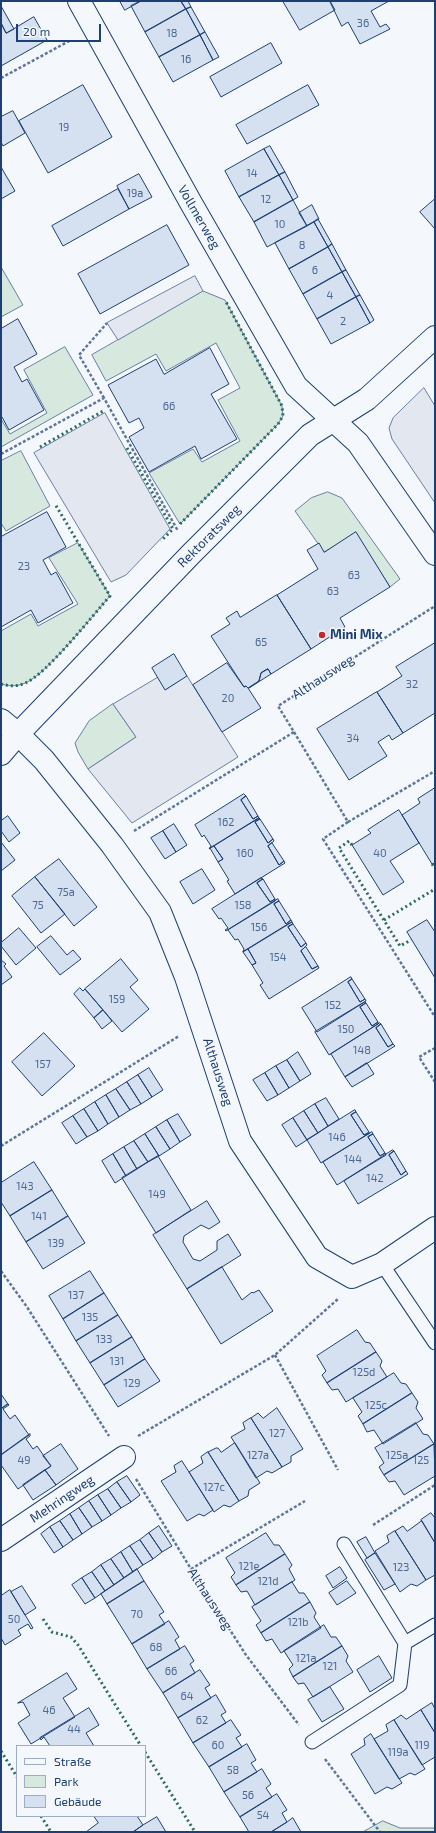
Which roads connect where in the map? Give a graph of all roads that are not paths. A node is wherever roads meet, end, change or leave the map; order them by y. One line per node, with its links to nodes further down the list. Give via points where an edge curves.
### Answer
1 (79, 1): 3 (street, Vollmerweg, via 296,386)
2 (435, 337): 3 (street, Rektoratsweg, via 367,399)
3 (333, 422): 4 (street, via 358,443); 6 (street, Rektoratsweg, via 310,436 191,554)
4 (435, 554)
5 (1, 720): 6 (street, Althausweg)
6 (18, 734): 7 (street, Rektoratsweg); 9 (street, Althausweg, via 44,760 112,845 160,912 202,1022 240,1141 317,1257 352,1277)
7 (1, 754)
8 (435, 1228): 9 (street)
9 (382, 1264): 10 (lane)
10 (435, 1343)
11 (120, 1453): 12 (street, Mehringweg)
12 (1, 1540)
13 (344, 1544): 15 (lane)
14 (435, 1625): 15 (lane)
15 (405, 1643): 16 (lane, via 400,1686)
16 (312, 1742)

